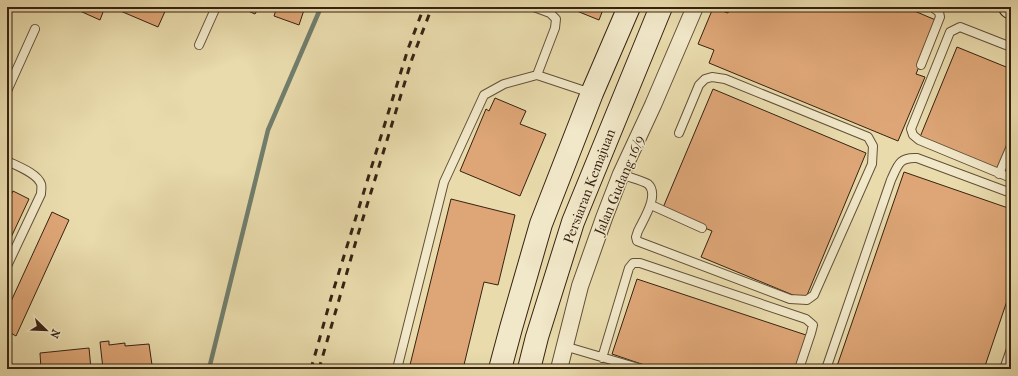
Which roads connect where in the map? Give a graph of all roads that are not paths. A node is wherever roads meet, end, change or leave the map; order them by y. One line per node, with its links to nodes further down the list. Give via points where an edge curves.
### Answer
1 (216, 7): 8 (lane)
2 (534, 7): 11 (lane, via 550,13 556,19)
3 (629, 7): 13 (main road)
4 (661, 7): 29 (main road, Persiaran Kemajuan, via 573,222)
5 (695, 7): 17 (street, Jalan Gudang 16/9)
6 (932, 7): 10 (lane, via 939,12 940,17)
7 (35, 29): 12 (lane)
8 (200, 45)
9 (1011, 47): 18 (lane, via 960,26 950,32 911,129 919,140)
10 (921, 65)
11 (537, 75): 13 (lane); 27 (lane, via 504,84 484,95 444,182)
12 (7, 90)
13 (592, 94): 28 (main road, via 541,224)
14 (679, 133): 21 (lane, via 699,85 712,77 725,79 868,137 873,146 872,164 814,295 807,300 790,298 638,241 638,231)
15 (1011, 146): 18 (lane)
16 (7, 161): 23 (lane, via 26,170 42,185 41,194)
17 (621, 174): 21 (lane, via 647,183 652,193); 24 (street, Jalan Gudang 16/9, via 580,286)
18 (1000, 174): 19 (lane)
19 (1011, 178)
20 (1011, 193): 33 (lane, via 917,158 903,160 891,180)
21 (651, 205): 22 (lane)
22 (702, 228)
23 (7, 266)
24 (564, 346): 26 (lane); 30 (street, Jalan Gudang 16/9)
25 (1010, 354): 34 (lane)
26 (602, 358): 31 (lane); 32 (lane, via 629,268 633,263 640,262 806,319 813,325)
27 (397, 369)
28 (500, 369)
29 (529, 369)
30 (559, 369)
31 (642, 369)
32 (799, 369)
33 (826, 369)
34 (1004, 369)

